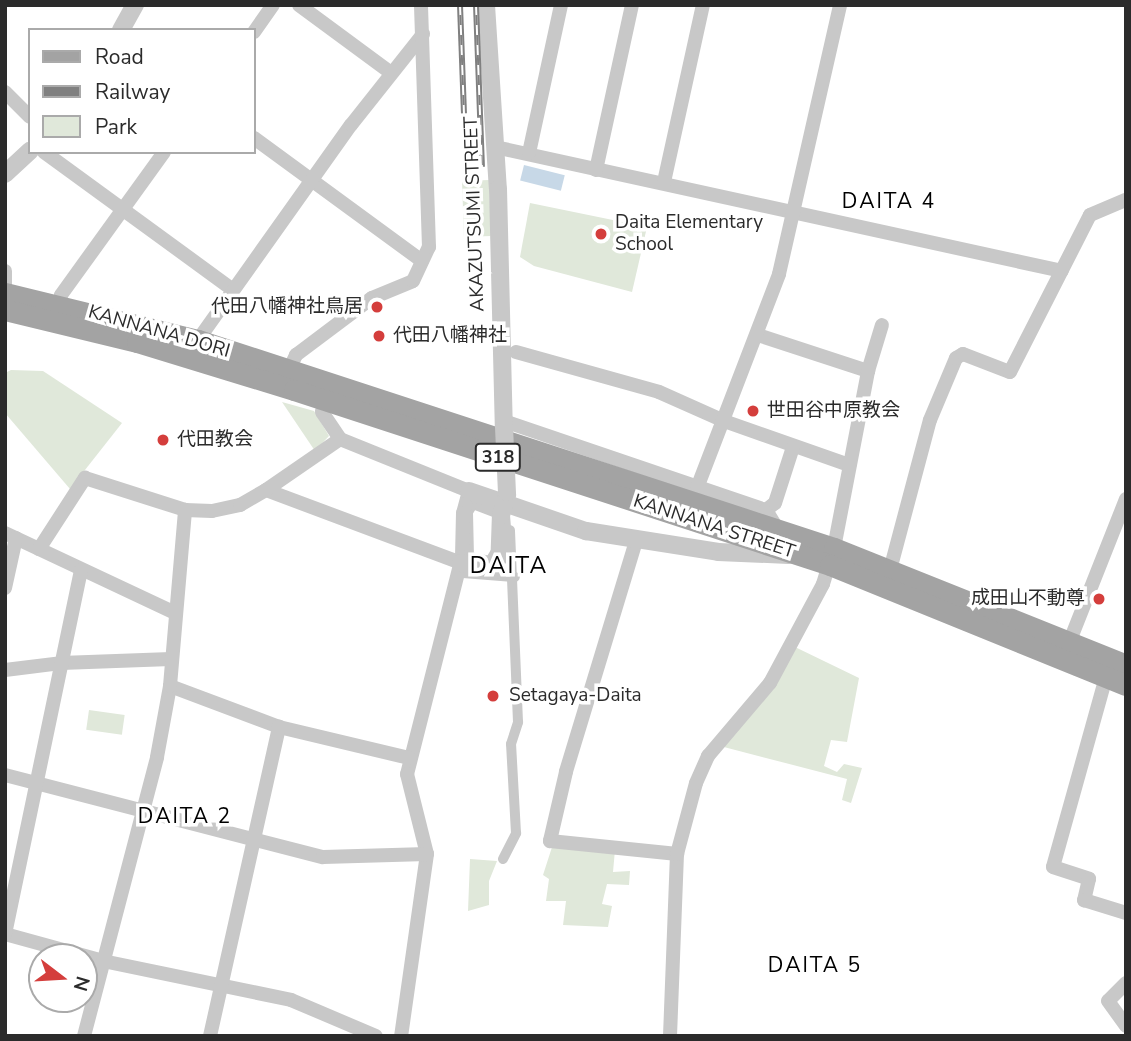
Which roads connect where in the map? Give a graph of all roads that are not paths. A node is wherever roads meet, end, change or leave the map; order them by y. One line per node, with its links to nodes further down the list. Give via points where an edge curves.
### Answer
1 (135, 5): 10 (street)
2 (273, 5): 11 (street)
3 (299, 5): 13 (street)
4 (421, 5): 12 (street)
5 (486, 5): 17 (street, AKAZUTSUMI STREET)
6 (561, 5): 19 (street)
7 (632, 5): 22 (street)
8 (703, 5): 25 (street)
9 (840, 5): 28 (street)
10 (122, 28)
11 (256, 29)
12 (422, 34): 13 (street); 29 (street, via 429,247)
13 (390, 72): 24 (street)
14 (5, 92): 15 (street)
15 (28, 115)
16 (256, 139): 24 (street)
17 (495, 147): 19 (street); 44 (street, AKAZUTSUMI STREET)
18 (28, 153): 23 (street)
19 (528, 153): 22 (street)
20 (47, 154): 27 (street)
21 (163, 154): 27 (street)
22 (596, 170): 25 (street)
23 (5, 174)
24 (312, 181): 29 (street); 32 (street)
25 (664, 183): 28 (street)
26 (1126, 200): 31 (street, via 1090,215)
27 (123, 209): 32 (street); 34 (street)
28 (794, 211): 31 (street); 37 (street)
29 (422, 261): 40 (street, via 413,281 372,299 296,355)
30 (5, 271): 33 (street)
31 (1062, 271): 64 (street, via 1010,372 963,354 956,358 930,420)
32 (232, 289): 38 (street)
33 (5, 292): 34 (main road, KANNANA DORI / 318)
34 (58, 305): 38 (main road, KANNANA DORI / 318)
35 (5, 310): 42 (main road, KANNANA STREET / 318, via 137,342)
36 (882, 325): 41 (street)
37 (758, 335): 41 (street); 43 (street)
38 (198, 340): 40 (main road, KANNANA DORI / 318)
39 (516, 352): 43 (street, via 659,393)
40 (289, 370): 56 (main road, KANNANA STREET / 318)
41 (868, 372): 47 (street)
42 (324, 400): 45 (street, via 322,412); 60 (main road, KANNANA STREET / 318)
43 (724, 421): 46 (street); 48 (street)
44 (504, 424): 48 (street); 53 (street, AKAZUTSUMI STREET, bridge)
45 (340, 439): 49 (street); 50 (street)
46 (793, 447): 47 (street); 54 (street, via 775,503)
47 (849, 465): 61 (street)
48 (697, 488): 54 (street)
49 (266, 490): 52 (street, via 240,505); 62 (street)
50 (469, 499): 53 (street); 53 (street, via 471,559 494,559); 62 (street, via 463,513)
51 (1126, 499): 55 (street)
52 (186, 510): 59 (street, via 85,478); 67 (street)
53 (498, 510): 58 (street); 62 (street, AKAZUTSUMI STREET, via 505,565 496,570); 65 (street)
54 (766, 510): 56 (street)
55 (1119, 529): 68 (street)
56 (778, 530): 61 (main road, KANNANA STREET / 318)
57 (10, 536): 59 (street); 66 (street)
58 (636, 541): 60 (street, via 718,552); 82 (street, via 566,772 550,841)
59 (38, 549): 63 (street)
60 (799, 555): 61 (main road, KANNANA STREET / 318)
61 (832, 557): 64 (main road, KANNANA STREET / 318); 73 (main road, KANNANA STREET / 318); 82 (street, via 770,682 708,756)
62 (462, 568): 65 (street); 76 (street)
63 (81, 570): 67 (street); 70 (street)
64 (890, 570): 68 (main road, KANNANA STREET / 318)
65 (515, 577): 83 (street, via 518,722 511,744 516,833)
66 (5, 588)
67 (173, 612): 69 (street)
68 (1069, 643): 71 (main road, KANNANA STREET / 318)
69 (171, 659): 70 (street); 74 (street)
70 (61, 663): 72 (street); 78 (street)
71 (1126, 665)
72 (5, 670)
73 (1116, 681): 84 (street, via 1053,867 1089,879 1084,900)
74 (170, 687): 75 (street); 79 (street)
75 (279, 727): 76 (street); 80 (street)
76 (410, 758): 81 (street, via 407,774)
77 (5, 775): 78 (street)
78 (37, 783): 79 (street); 85 (street)
79 (145, 811): 80 (street); 86 (street)
80 (254, 839): 81 (street, via 331,858); 88 (street)
81 (428, 854): 93 (street)
82 (677, 854): 94 (street)
83 (503, 859)
84 (1126, 914)
85 (5, 934): 86 (street)
86 (103, 961): 88 (street); 90 (street)
87 (1126, 983): 89 (street, via 1108,1001)
88 (223, 986): 91 (street); 92 (street, via 291,1000)
89 (1126, 1028): 95 (street)
90 (84, 1036)
91 (209, 1036)
92 (376, 1036)
93 (401, 1036)
94 (670, 1036)
95 (1122, 1036)

